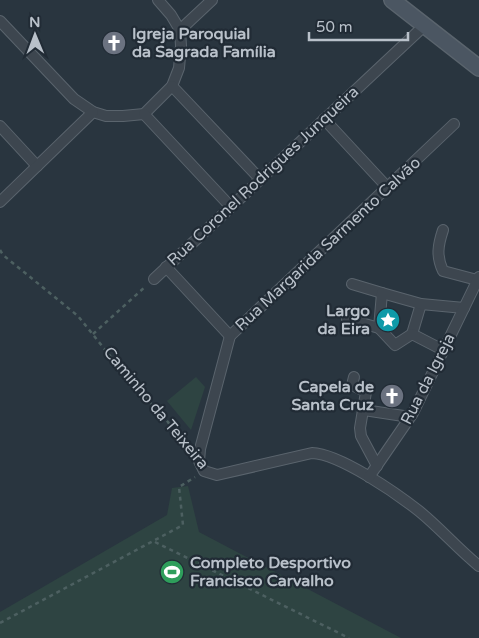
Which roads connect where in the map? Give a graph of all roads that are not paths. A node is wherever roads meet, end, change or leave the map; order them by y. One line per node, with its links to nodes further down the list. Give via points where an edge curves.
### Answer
1 (158, 0): 6 (street)
2 (212, 0): 6 (street)
3 (392, 0): 5 (main road)
4 (0, 21): 9 (street, via 74,99)
5 (424, 26): 7 (main road); 11 (street, Rua Coronel Rodrigues Junqueira)
6 (180, 30): 8 (street, via 179,68)
7 (479, 67)
8 (172, 86): 10 (street); 15 (street)
9 (93, 112): 10 (street, via 106,116); 14 (street)
10 (144, 114): 18 (street)
11 (324, 119): 15 (street, Rua Coronel Rodrigues Junqueira); 16 (street)
12 (454, 124): 16 (street, Rua Margarida Sarmento Calvão)
13 (0, 126): 14 (street)
14 (37, 166): 17 (street)
15 (260, 179): 18 (street, Rua Coronel Rodrigues Junqueira)
16 (388, 188): 30 (street, Rua Margarida Sarmento Calvão)
17 (0, 202)
18 (230, 206): 20 (street, Rua Coronel Rodrigues Junqueira)
19 (443, 230): 21 (street, via 437,250 443,271)
20 (166, 267): 22 (street, Rua Coronel Rodrigues Junqueira); 30 (street)
21 (478, 278): 26 (street, Rua da Igreja)
22 (154, 279)
23 (352, 284): 24 (street)
24 (382, 293): 25 (street); 28 (street)
25 (422, 304): 26 (street); 29 (street)
26 (464, 308): 31 (street, Rua da Igreja)
27 (347, 319): 28 (street)
28 (379, 328): 29 (street, via 395,345)
29 (412, 334): 31 (street)
30 (230, 336): 35 (street, Rua Margarida Sarmento Calvão, via 200,449)
31 (443, 350): 34 (street, Rua da Igreja)
32 (354, 377): 33 (street, via 352,385 366,392)
33 (364, 410): 34 (street); 36 (street, via 361,436)
34 (410, 417): 36 (street, Rua da Igreja)
35 (200, 460): 37 (street, Caminho da Teixeira, via 204,470 216,475 322,453)
36 (377, 466): 37 (street, Rua da Igreja)
37 (370, 477): 38 (street, Caminho da Teixeira, via 420,512)
38 (479, 566)

